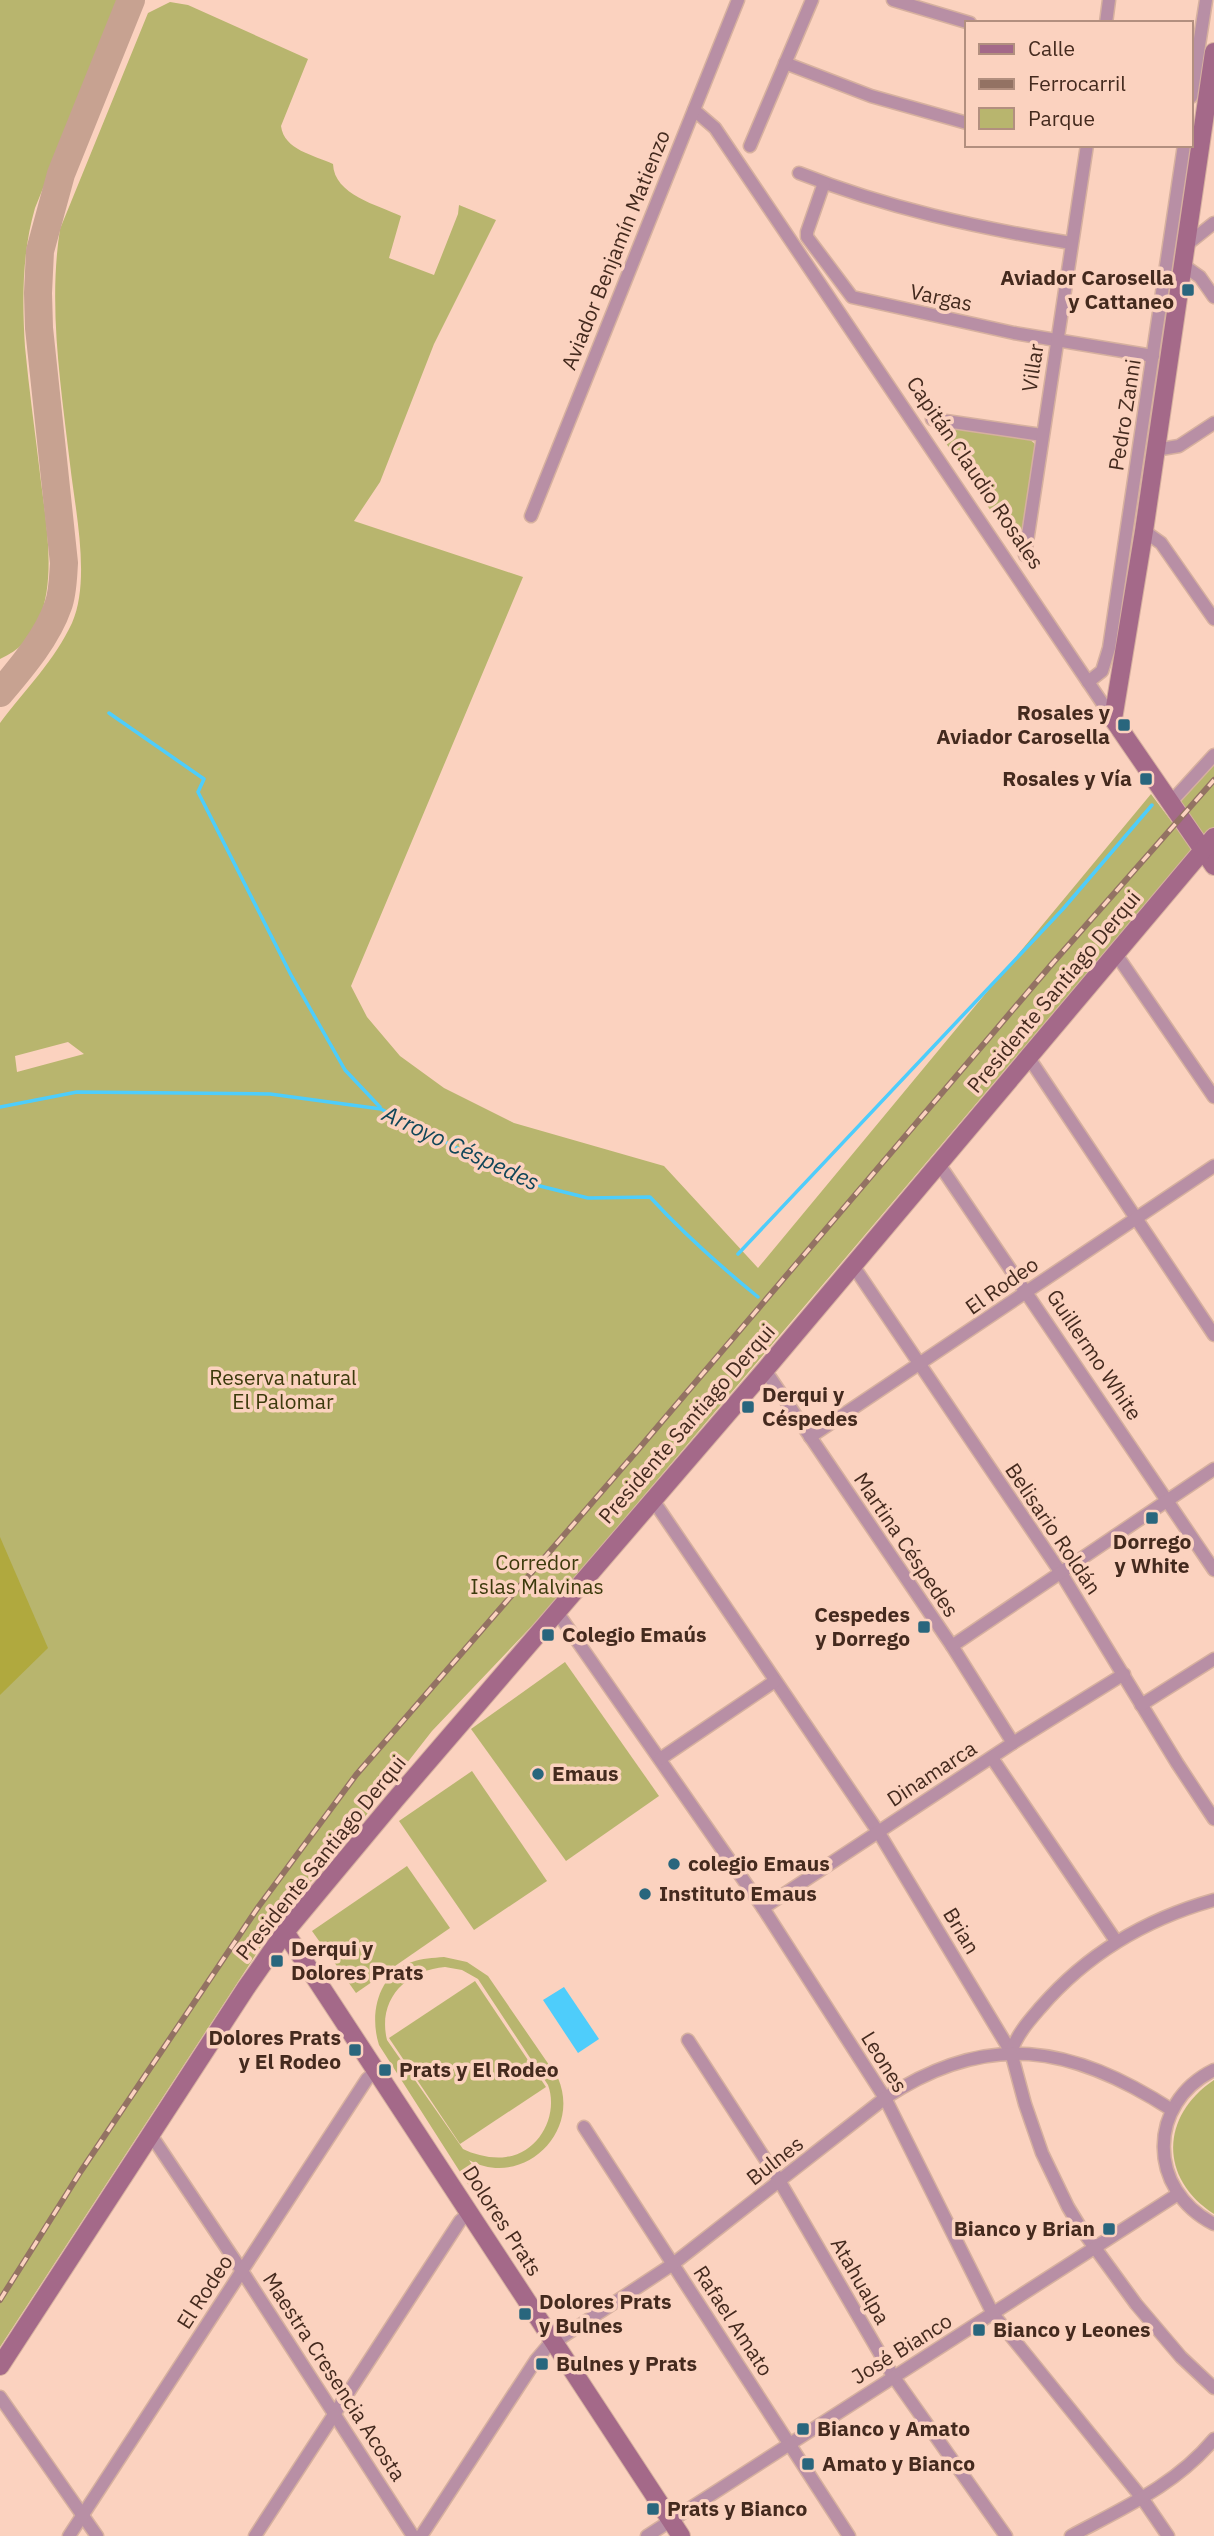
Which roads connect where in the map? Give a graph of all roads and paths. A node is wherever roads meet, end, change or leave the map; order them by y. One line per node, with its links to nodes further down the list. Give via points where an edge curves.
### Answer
1 (738, 0): 11 (street, Aviador Benjamín Matienzo)
2 (811, 0): 9 (street)
3 (893, 0): 7 (street)
4 (1109, 0): 6 (street)
5 (1206, 0): 10 (street)
6 (1106, 21)
7 (965, 22)
8 (1214, 52): 20 (street)
9 (785, 63): 12 (street, via 881,99); 13 (street)
10 (1194, 64)
11 (694, 110): 29 (street, Aviador Benjamín Matienzo); 33 (street, Capitán Claudio Rosales, via 715,128)
12 (965, 122)
13 (750, 146)
14 (1085, 147): 19 (street, Villar)
15 (1184, 147): 24 (street, Pedro Zanni)
16 (799, 173): 17 (street)
17 (824, 183): 19 (street, via 944,219); 23 (street, Vargas, via 807,237 852,297)
18 (1214, 223): 20 (street)
19 (1071, 243): 23 (street, Villar)
20 (1185, 246): 21 (street)
21 (1183, 265): 22 (street, via 1200,276); 28 (street)
22 (1214, 297)
23 (1057, 342): 24 (street, Vargas); 27 (street, Villar)
24 (1153, 356): 33 (street, Pedro Zanni, via 1109,648 1102,671)
25 (932, 419): 27 (street)
26 (1214, 423): 28 (street, via 1179,446)
27 (1042, 435): 31 (street, Villar)
28 (1155, 450): 30 (street)
29 (531, 516)
30 (1144, 531): 32 (street, via 1161,543); 34 (street)
31 (1025, 555)
32 (1214, 619)
33 (1088, 682): 34 (street, Capitán Claudio Rosales)
34 (1113, 719): 36 (street, Capitán Claudio Rosales)
35 (1214, 755): 36 (street)
36 (1170, 803): 37 (street, Capitán Claudio Rosales)
37 (1209, 844): 38 (street, Capitán Claudio Rosales); 39 (street, Presidente Santiago Derqui)
38 (1214, 866)
39 (1116, 954): 40 (street, Presidente Santiago Derqui); 41 (street)
40 (1029, 1058): 42 (street, Presidente Santiago Derqui); 44 (street)
41 (1214, 1097)
42 (939, 1164): 45 (street, Presidente Santiago Derqui); 46 (street, Guillermo White)
43 (1214, 1166): 44 (street, El Rodeo)
44 (1135, 1218): 46 (street, El Rodeo); 47 (street)
45 (852, 1264): 48 (street, Belisario Roldán); 49 (street, Presidente Santiago Derqui)
46 (1028, 1292): 48 (street, El Rodeo); 53 (street, Guillermo White)
47 (1214, 1335)
48 (920, 1365): 50 (street, El Rodeo); 55 (street, Belisario Roldán)
49 (765, 1370): 50 (street, Martina Céspedes); 52 (street, Presidente Santiago Derqui)
50 (810, 1437): 57 (street, Martina Céspedes)
51 (1214, 1469): 53 (street)
52 (653, 1500): 56 (street, Presidente Santiago Derqui); 60 (street, Brian)
53 (1168, 1500): 54 (street, Guillermo White); 55 (street)
54 (1214, 1570)
55 (1060, 1573): 57 (street); 59 (street, Belisario Roldán)
56 (557, 1612): 64 (street, Leones); 69 (street, Presidente Santiago Derqui)
57 (952, 1646): 62 (street, Martina Céspedes)
58 (1214, 1659): 61 (street)
59 (1124, 1674): 61 (street, Belisario Roldán); 62 (street, Dinamarca)
60 (775, 1681): 64 (street); 66 (street, Brian)
61 (1141, 1705): 65 (street, Belisario Roldán)
62 (1013, 1743): 63 (street, Dinamarca)
63 (992, 1758): 66 (street, Dinamarca); 70 (street)
64 (660, 1759): 68 (street, Leones)
65 (1214, 1819)
66 (878, 1833): 68 (street, Dinamarca); 72 (street, Brian)
67 (1214, 1900): 70 (street)
68 (764, 1908): 75 (street, Leones)
69 (285, 1932): 74 (street, Dolores Prats); 78 (street, Presidente Santiago Derqui)
70 (1116, 1941): 72 (street, via 1056,1991 1018,2036)
71 (688, 2040): 79 (street, Atahualpa)
72 (1012, 2052): 75 (street, Bulnes, via 949,2064); 76 (street, Bulnes, via 1090,2068); 83 (street, Brian, via 1042,2152)
73 (1214, 2070): 76 (street, via 1184,2091)
74 (376, 2071): 81 (street, Dolores Prats); 85 (street, El Rodeo)
75 (885, 2098): 79 (street, Bulnes); 86 (street, Leones)
76 (1172, 2110): 80 (street, via 1164,2154)
77 (584, 2127): 84 (street, Rafael Amato)
78 (151, 2135): 85 (street, Maestra Cresencia Acosta); 88 (street, Presidente Santiago Derqui)
79 (780, 2182): 84 (street, Bulnes); 89 (street, Atahualpa)
80 (1178, 2194): 82 (street); 83 (street, José Bianco)
81 (470, 2212): 87 (street, Dolores Prats); 92 (street)
82 (1214, 2224)
83 (1093, 2247): 86 (street, José Bianco); 90 (street, Brian, via 1159,2332)
84 (673, 2264): 87 (street, Bulnes); 94 (street, Rafael Amato)
85 (242, 2271): 92 (street, Maestra Cresencia Acosta); 96 (street, El Rodeo)
86 (993, 2314): 89 (street, José Bianco); 95 (street, Leones)
87 (553, 2342): 97 (street, Dolores Prats); 102 (street, Bulnes, via 536,2360)
88 (0, 2366)
89 (893, 2376): 94 (street, José Bianco); 106 (street, Atahualpa)
90 (1214, 2388)
91 (0, 2397): 96 (street)
92 (334, 2413): 100 (street); 101 (street, Maestra Cresencia Acosta)
93 (1214, 2439): 95 (street, via 1183,2471)
94 (790, 2444): 97 (street, José Bianco); 105 (street, Rafael Amato)
95 (1142, 2498): 107 (street); 108 (street, Leones)
96 (82, 2515): 98 (street, El Rodeo); 99 (street)
97 (670, 2521): 103 (street, José Bianco); 104 (street, Dolores Prats)
98 (69, 2536)
99 (97, 2536)
100 (255, 2536)
101 (413, 2536)
102 (421, 2536)
103 (647, 2536)
104 (681, 2536)
105 (849, 2536)
106 (1006, 2536)
107 (1072, 2536)
108 (1168, 2536)

